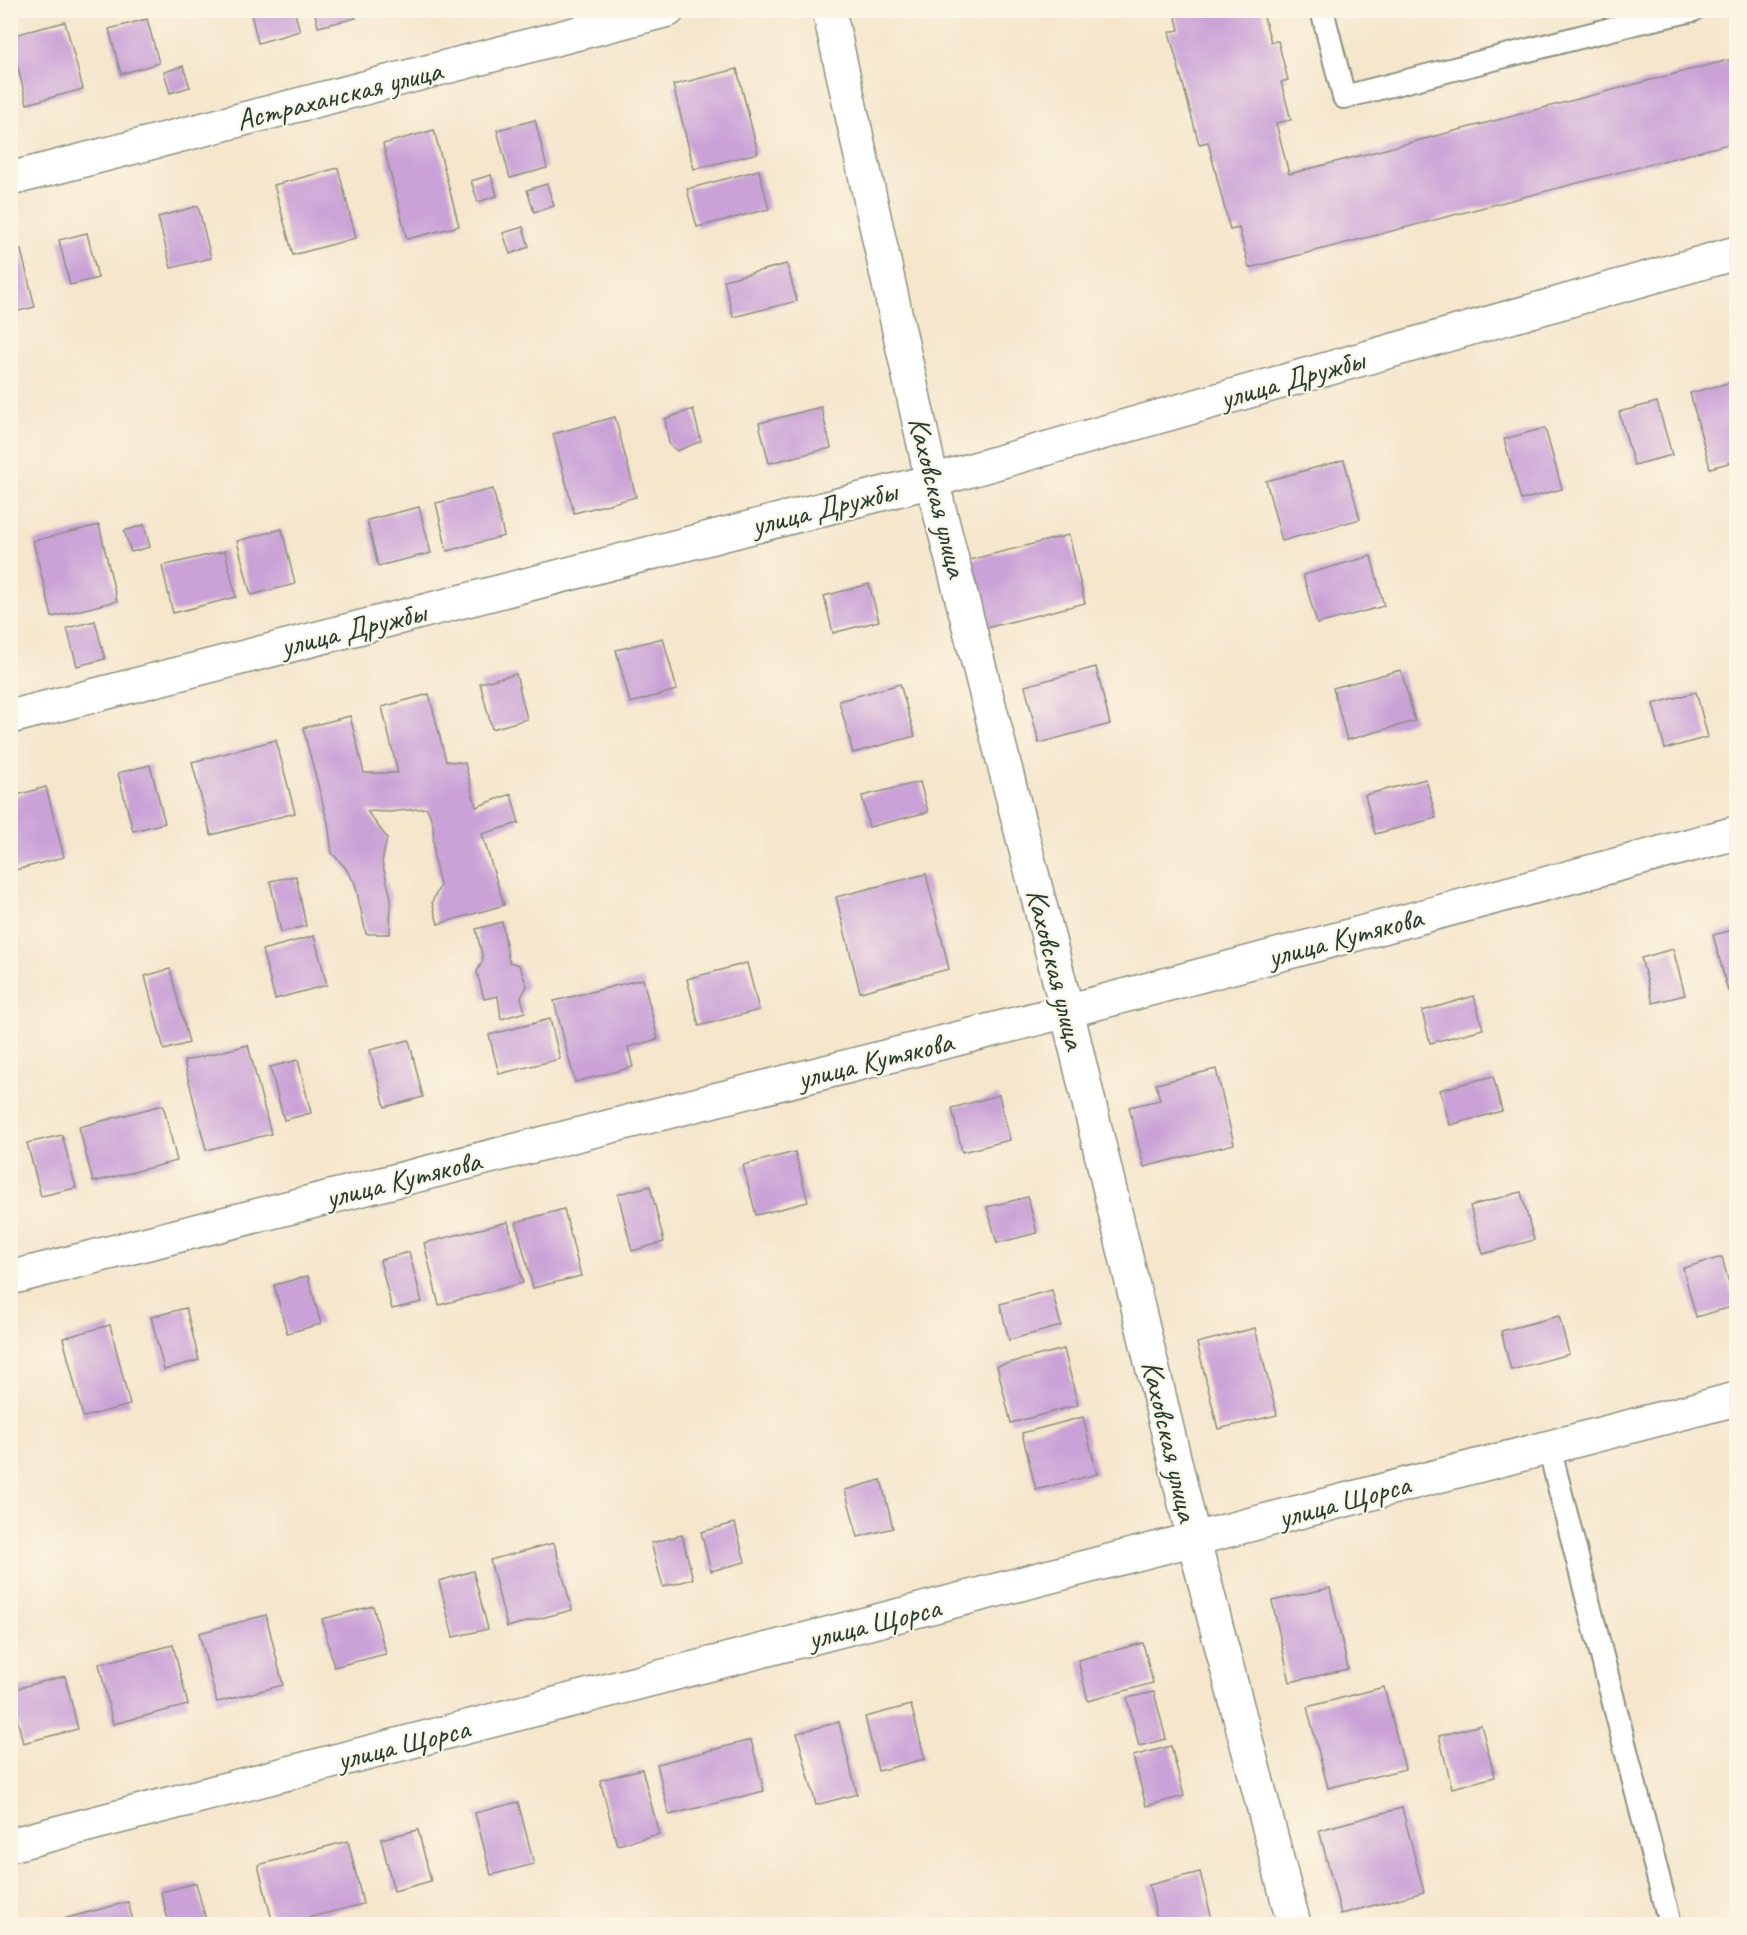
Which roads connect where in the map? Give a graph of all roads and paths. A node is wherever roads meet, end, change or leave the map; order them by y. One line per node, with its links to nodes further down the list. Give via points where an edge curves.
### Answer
1 (668, 10): 6 (street, Астраханская улица)
2 (829, 10): 8 (street, Каховская улица)
3 (1322, 10): 5 (lane, via 1344,97)
4 (1693, 10): 5 (lane)
5 (1634, 17)
6 (10, 179)
7 (1737, 253): 8 (street, улица Дружбы)
8 (932, 480): 9 (street, улица Дружбы); 11 (street, Каховская улица)
9 (10, 717)
10 (1737, 833): 11 (street, улица Кутякова)
11 (1067, 1011): 12 (street, улица Кутякова); 15 (street, Каховская улица)
12 (10, 1278)
13 (1737, 1399): 14 (street, улица Щорса)
14 (1549, 1447): 15 (street, улица Щорса); 18 (lane)
15 (1194, 1541): 16 (street, улица Щорса); 17 (street, Каховская улица)
16 (10, 1845)
17 (1294, 1924)
18 (1670, 1924)

